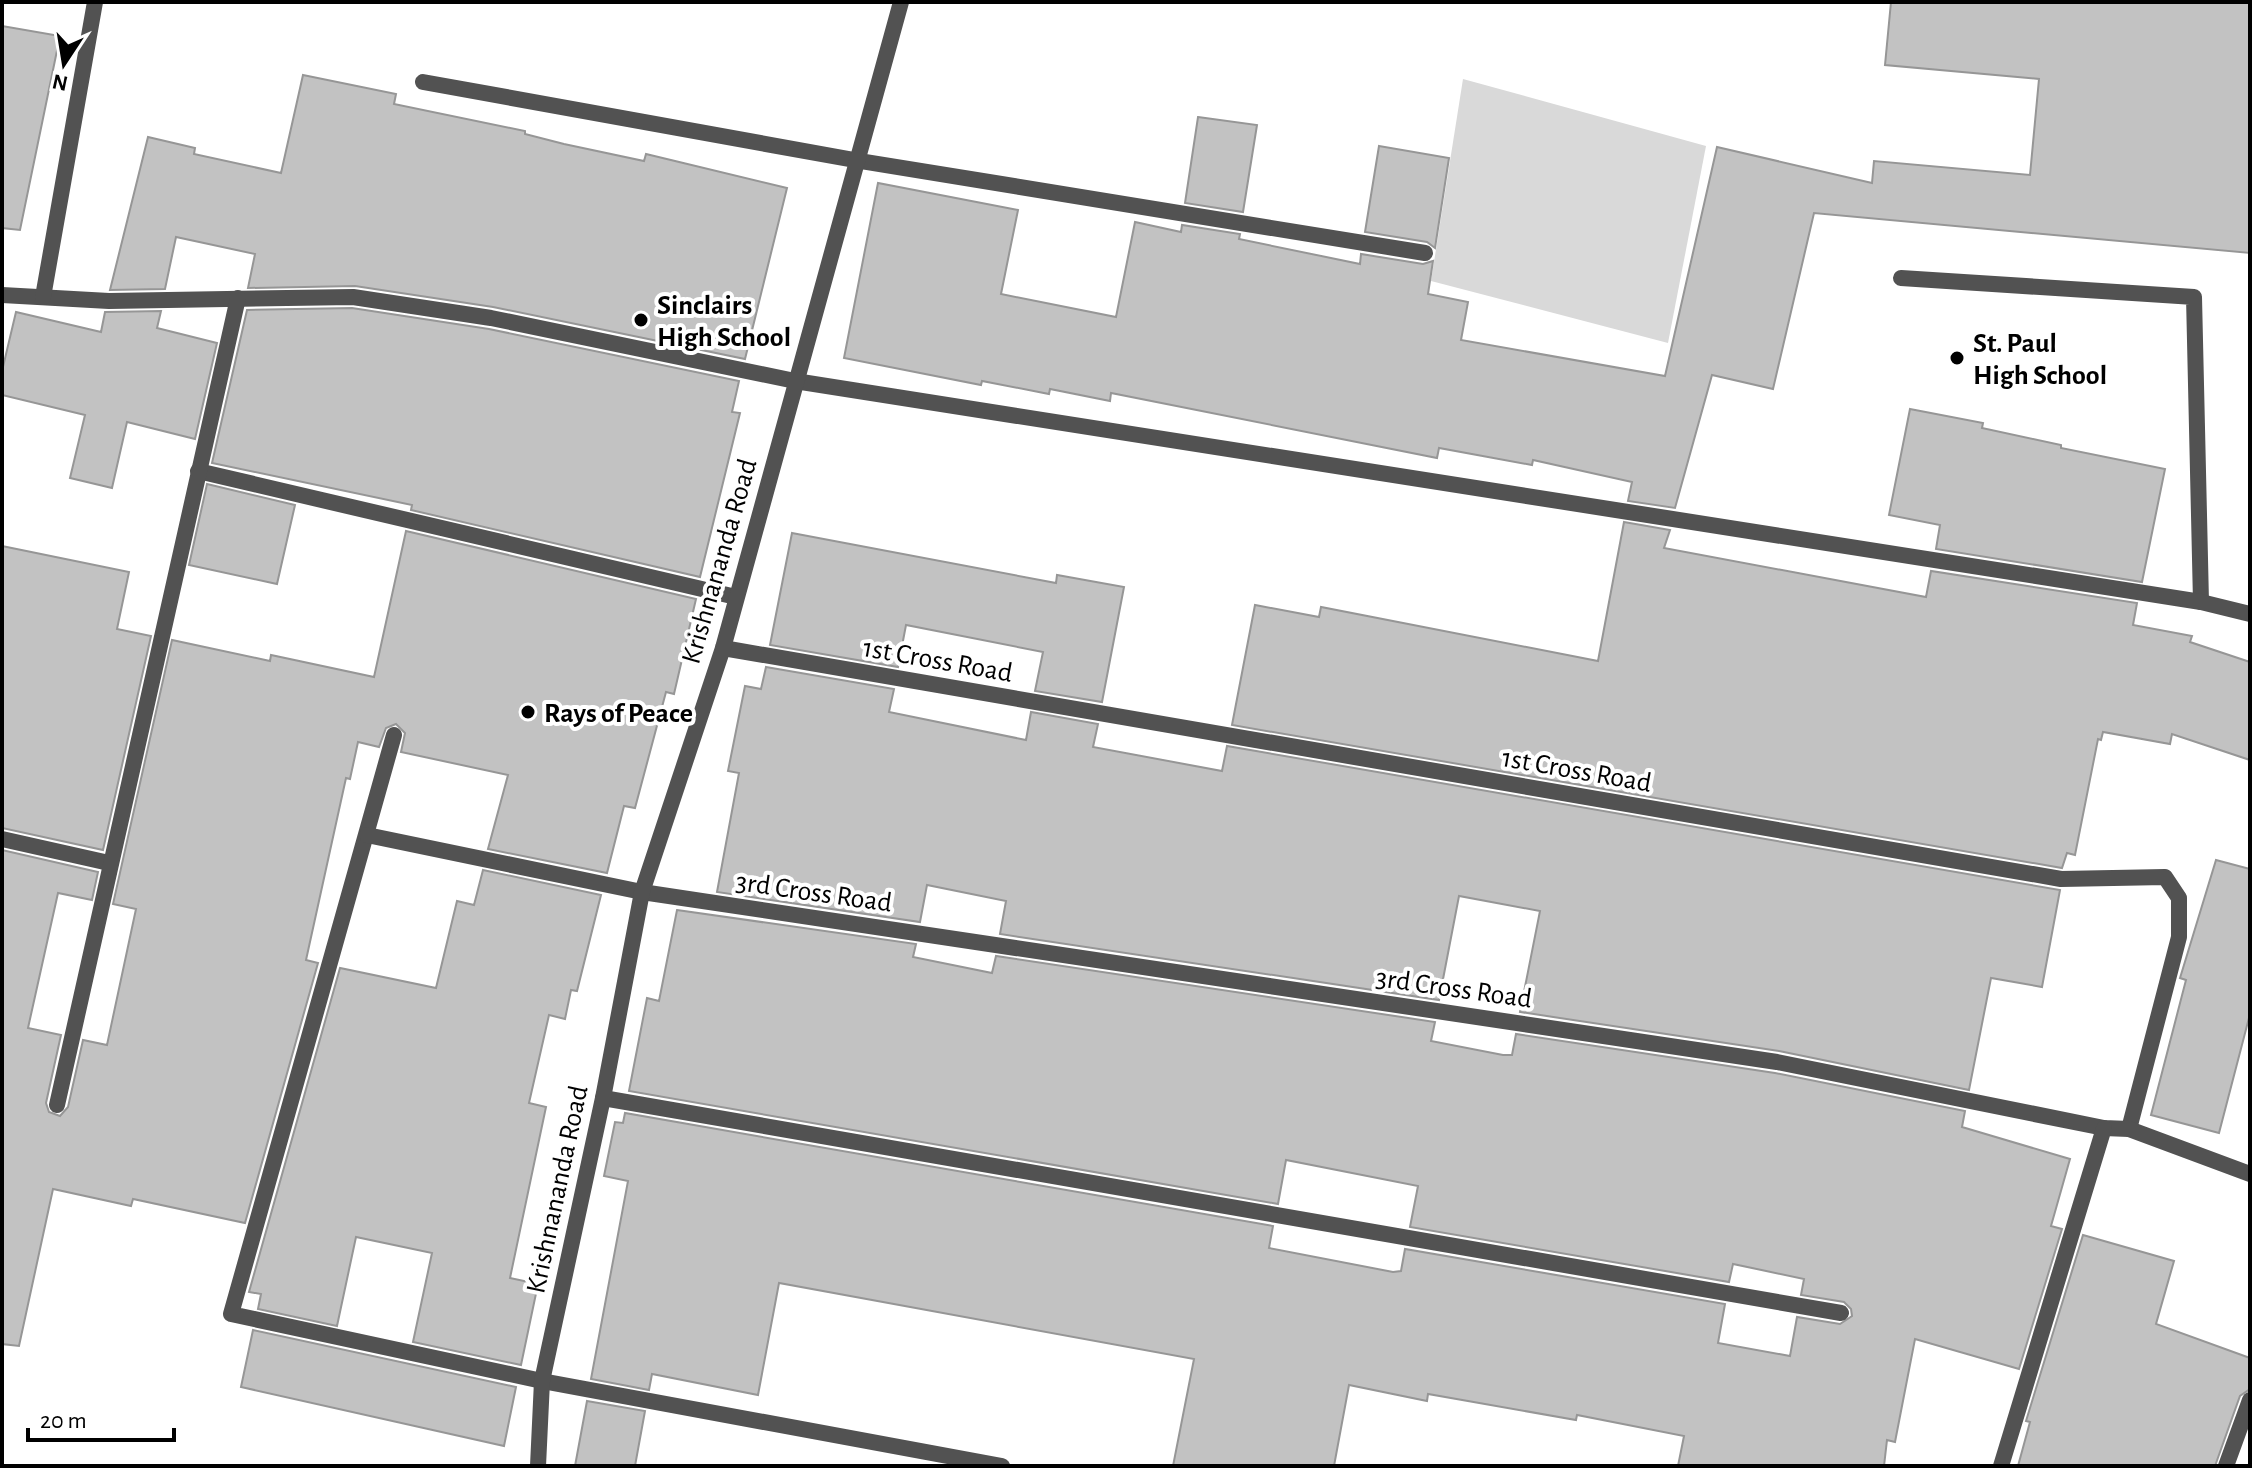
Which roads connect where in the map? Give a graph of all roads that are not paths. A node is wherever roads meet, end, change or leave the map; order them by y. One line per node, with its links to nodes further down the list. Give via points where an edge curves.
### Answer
1 (95, 2): 8 (street)
2 (901, 2): 4 (street, Krishnananda Road)
3 (423, 82): 4 (street)
4 (860, 161): 5 (street); 10 (street, Krishnananda Road)
5 (1425, 253)
6 (1901, 278): 13 (street, via 2194,297)
7 (2, 295): 8 (street)
8 (43, 297): 9 (street)
9 (238, 298): 10 (street, via 353,297 491,318); 11 (street)
10 (795, 381): 12 (street, Krishnananda Road); 13 (street)
11 (198, 471): 12 (street); 19 (street)
12 (736, 597): 15 (street, Krishnananda Road)
13 (2201, 602): 14 (street)
14 (2250, 614)
15 (723, 648): 20 (street, Krishnananda Road); 24 (street, 1st Cross Road, via 2061,879 2165,877 2179,898 2179,937)
16 (394, 735): 17 (street)
17 (367, 835): 20 (street, 3rd Cross Road); 27 (street, via 231,1314)
18 (2, 839): 19 (street)
19 (109, 863): 22 (street)
20 (642, 892): 21 (street, Krishnananda Road); 23 (street, 3rd Cross Road, via 1777,1062)
21 (603, 1098): 26 (street); 27 (street, Krishnananda Road)
22 (57, 1105)
23 (2104, 1128): 24 (street, 3rd Cross Road); 31 (street)
24 (2129, 1129): 25 (street, 3rd Cross Road)
25 (2250, 1174)
26 (1841, 1313)
27 (542, 1381): 29 (street, Krishnananda Road); 30 (street)
28 (2250, 1400): 32 (street)
29 (538, 1466)
30 (1002, 1466)
31 (2001, 1466)
32 (2226, 1466)

